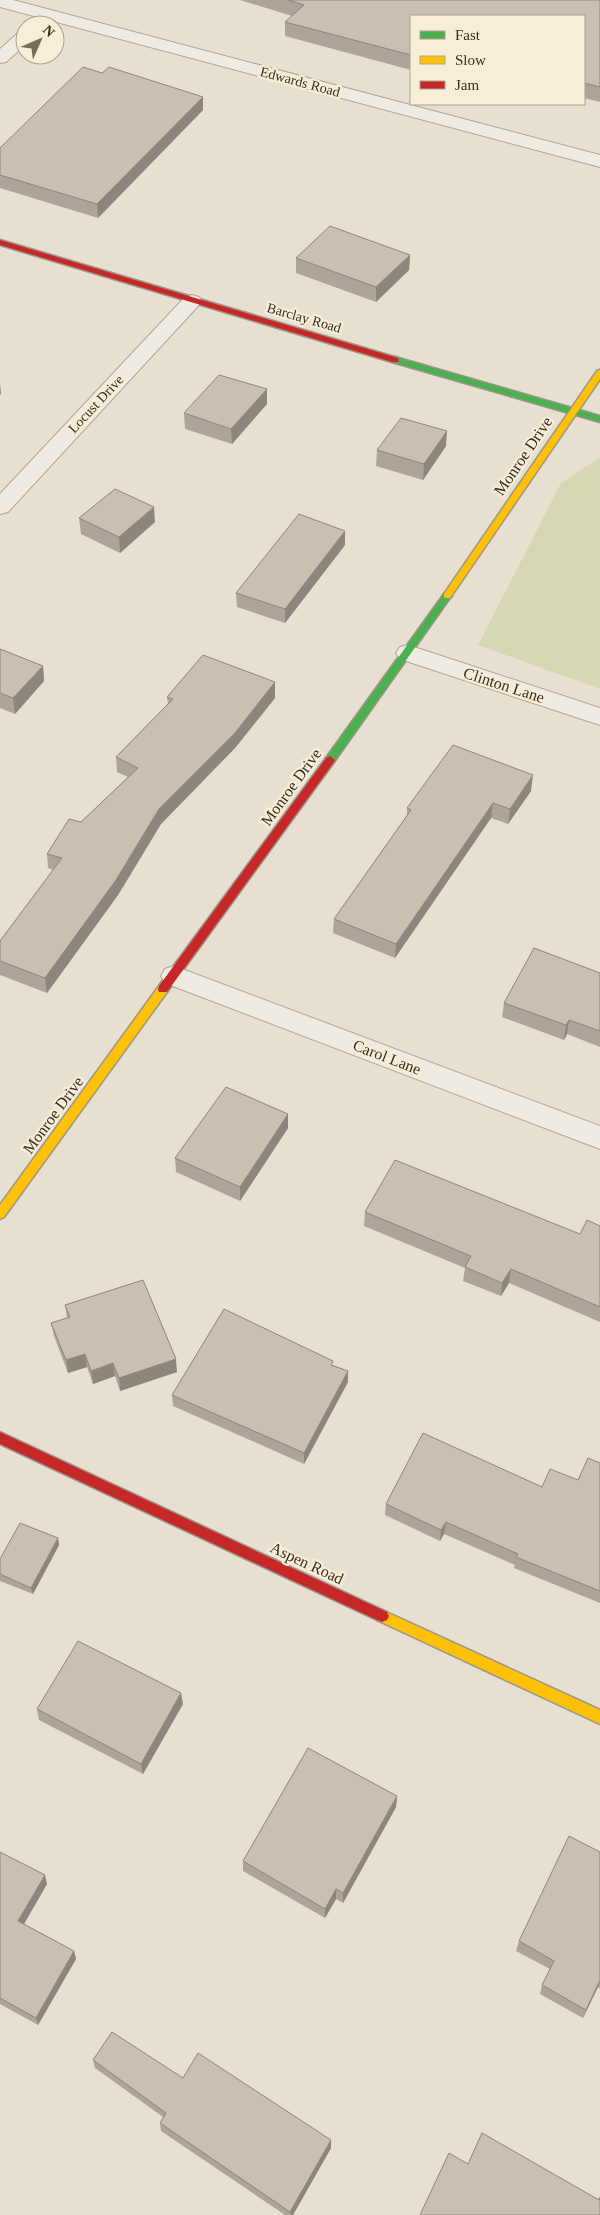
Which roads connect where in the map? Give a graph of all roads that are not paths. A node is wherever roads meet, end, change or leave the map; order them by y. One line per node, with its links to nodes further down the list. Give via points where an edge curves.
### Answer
1 (66, 0): 4 (street)
2 (0, 2): 3 (street, Edwards Road)
3 (31, 15)
4 (49, 15)
5 (65, 26): 8 (street, Edwards Road)
6 (15, 45): 7 (street)
7 (0, 58)
8 (600, 161)
9 (0, 242): 10 (street, Barclay Road)
10 (192, 301): 12 (street, Barclay Road); 14 (street, Locust Drive)
11 (600, 373): 12 (street, Monroe Drive)
12 (573, 411): 13 (street, Barclay Road); 15 (street, Monroe Drive)
13 (600, 419)
14 (0, 507)
15 (408, 653): 16 (street, Clinton Lane); 17 (street, Monroe Drive)
16 (600, 717)
17 (174, 976): 18 (street, Carol Lane); 19 (street, Monroe Drive)
18 (600, 1138)
19 (0, 1214)
20 (0, 1438): 21 (street, Aspen Road)
21 (600, 1717)

